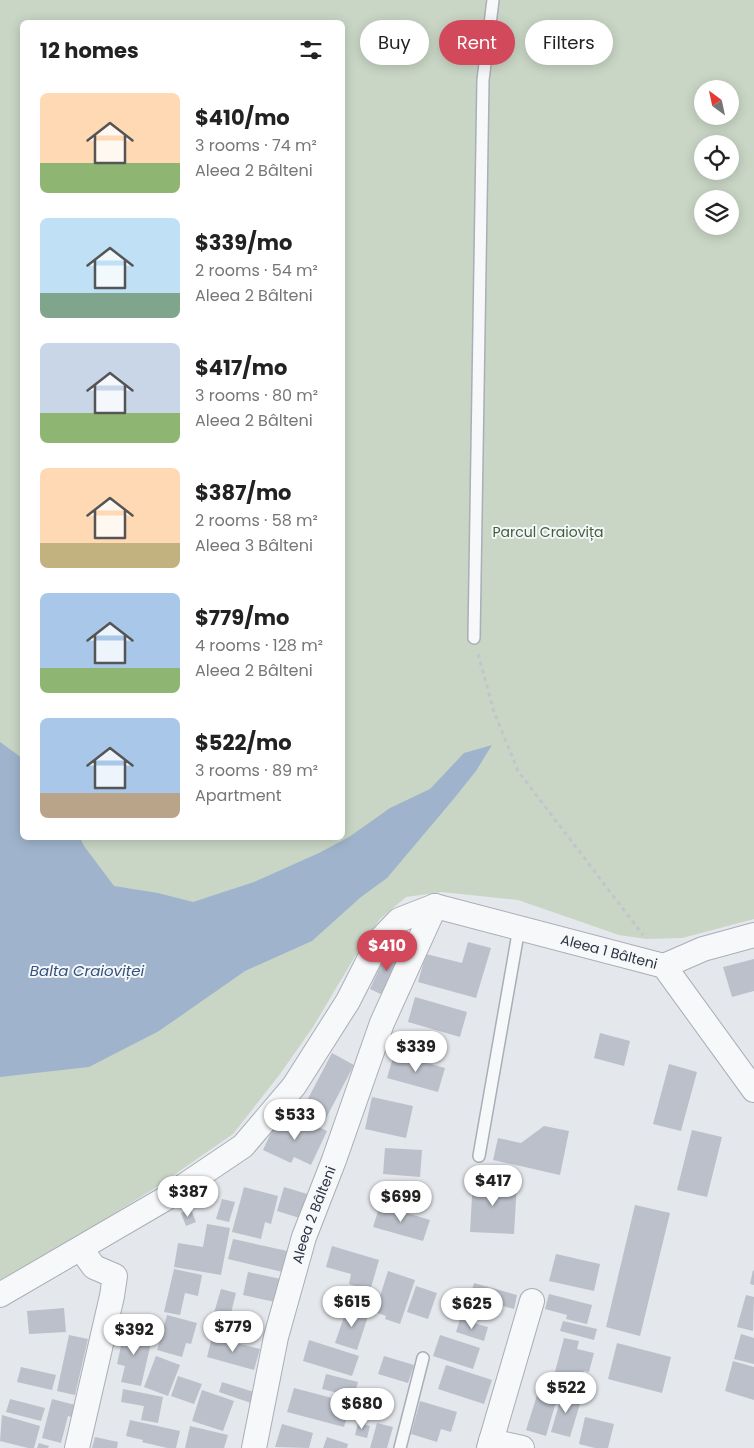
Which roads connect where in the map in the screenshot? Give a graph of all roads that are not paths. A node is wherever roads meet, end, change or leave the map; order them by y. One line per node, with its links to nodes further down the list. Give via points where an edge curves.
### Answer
1 (493, 0): 2 (lane, via 483,80)
2 (474, 638)
3 (435, 906): 4 (street, Aleea 1 Bâlteni); 9 (street, via 399,920 378,942 348,1001 294,1086 243,1146 163,1200); 15 (street, Aleea 2 Bâlteni, via 382,1023 304,1237 276,1337)
4 (519, 928): 6 (street, Aleea 1 Bâlteni); 8 (lane)
5 (754, 935): 6 (street, via 704,949)
6 (664, 966): 7 (street, Aleea 1 Bâlteni)
7 (754, 1090)
8 (479, 1156)
9 (81, 1249): 10 (street); 14 (street, via 94,1267 115,1276)
10 (0, 1295)
11 (532, 1301): 13 (street)
12 (423, 1358): 16 (lane)
13 (490, 1444): 17 (street)
14 (77, 1448)
15 (254, 1448)
16 (400, 1448)
17 (522, 1448)

